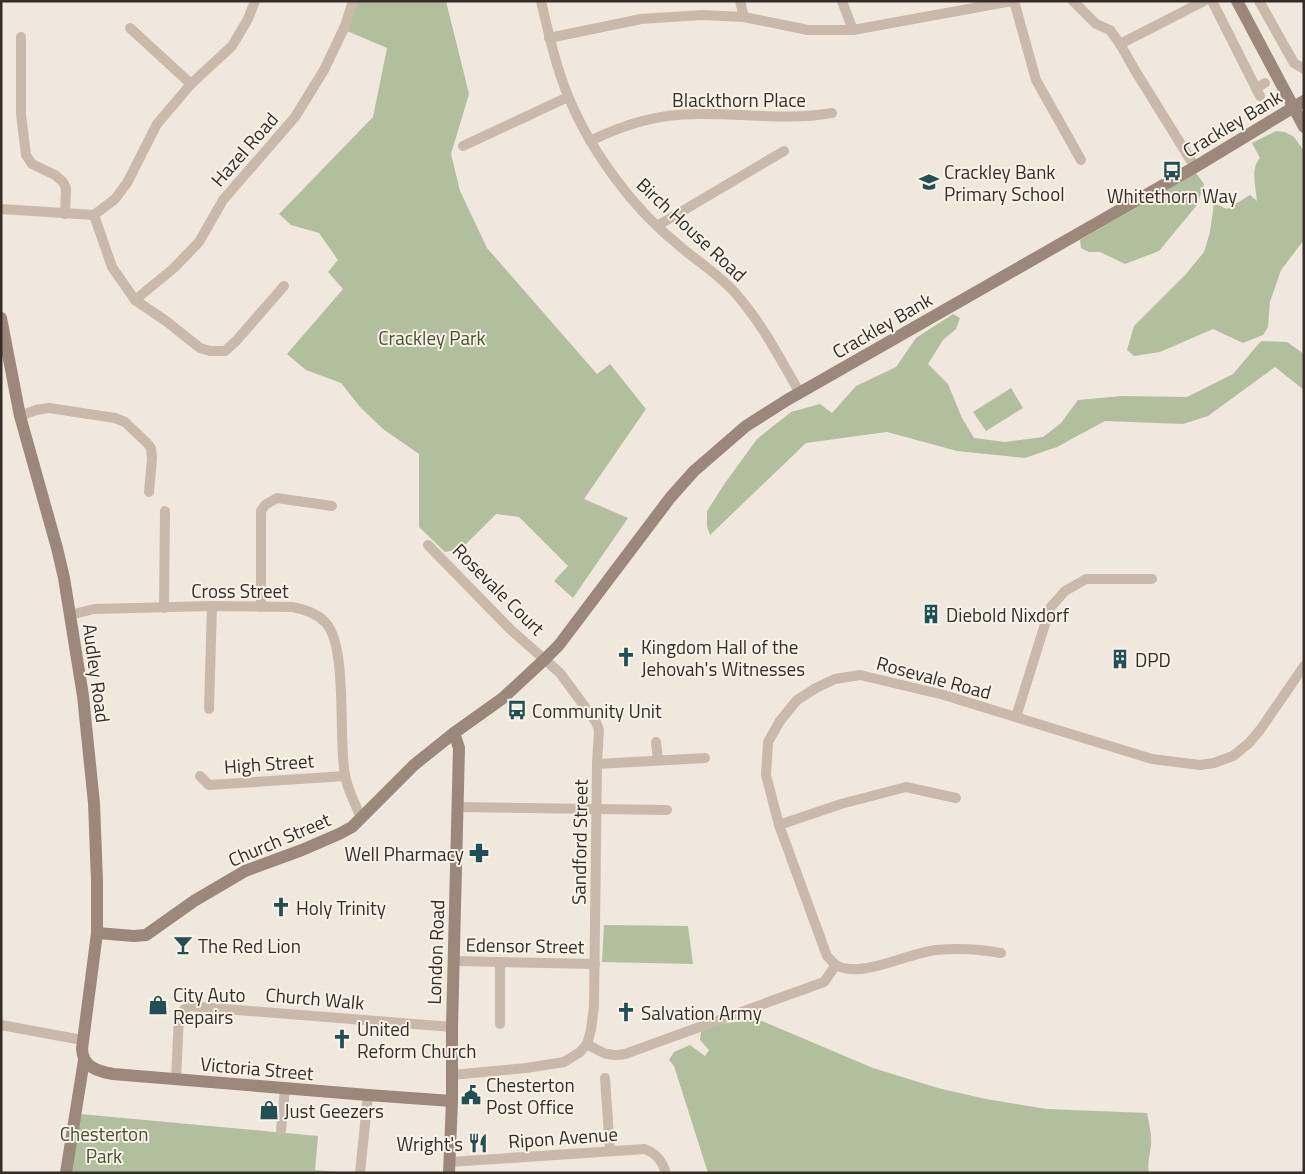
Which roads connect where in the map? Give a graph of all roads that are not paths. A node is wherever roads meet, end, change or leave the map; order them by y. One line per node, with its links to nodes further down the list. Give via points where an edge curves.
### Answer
1 (255, 1): 19 (street, via 232,46)
2 (353, 1): 35 (street, Hazel Road, via 324,70 295,117 223,200 200,242)
3 (541, 1): 16 (street, Birch House Road)
4 (740, 1): 12 (street)
5 (842, 1): 14 (street)
6 (1013, 1): 14 (street); 28 (street, via 1036,80)
7 (1073, 1): 17 (street, via 1096,24 1110,30)
8 (1204, 1): 17 (street)
9 (1212, 1): 20 (street)
10 (1237, 1): 22 (street)
11 (1259, 1): 18 (street, via 1294,63)
12 (744, 17): 14 (street, via 808,30); 16 (street, via 702,15 641,19)
13 (130, 28): 19 (street)
14 (853, 30)
15 (21, 37): 31 (street, via 21,114 26,155 32,164 63,182 66,188)
16 (549, 38): 21 (street, Birch House Road)
17 (1120, 44): 29 (street)
18 (1304, 69)
19 (191, 84): 32 (street, via 157,124 127,183 115,199)
20 (1260, 89)
21 (568, 97): 25 (street, Birch House Road); 26 (street)
22 (1299, 104): 24 (street); 29 (street, Crackley Bank)
23 (832, 113): 25 (street, Blackthorn Place, via 789,117 667,116 619,127)
24 (1304, 127)
25 (590, 141): 33 (street, Birch House Road, via 615,179)
26 (463, 146)
27 (784, 151): 33 (street)
28 (1081, 160)
29 (1195, 167): 37 (street, Crackley Bank)
30 (1, 209): 31 (street)
31 (65, 214): 32 (street)
32 (94, 216): 35 (street, via 112,267)
33 (657, 226): 37 (street, Birch House Road, via 738,295 772,343)
34 (284, 286): 35 (street, via 225,351 200,348)
35 (135, 300)
36 (1, 318): 38 (street, Audley Road)
37 (800, 393): 48 (street, Crackley Bank, via 746,426 694,471 559,645)
38 (20, 416): 39 (street, via 49,408 124,422 151,448); 47 (street, Audley Road, via 57,548)
39 (149, 492)
40 (332, 506): 45 (street, via 277,498 264,505 261,510)
41 (165, 511): 46 (street)
42 (428, 544): 48 (street, Rosevale Court, via 500,619)
43 (1152, 579): 51 (street, via 1086,579 1065,591 1050,608)
44 (212, 606): 45 (street, Cross Street); 46 (street, Cross Street); 50 (street)
45 (261, 607): 58 (street, Cross Street, via 302,608 320,618 330,630 337,650)
46 (164, 608): 47 (street, Cross Street, via 94,610)
47 (70, 616): 65 (street, Audley Road, via 83,696 94,803)
48 (544, 659): 52 (street, Crackley Bank, via 503,698); 56 (street, Sandford Street, via 560,672 596,722 599,730)
49 (1304, 666): 51 (street, Rosevale Road, via 1249,743 1233,756 1214,764 1152,759)
50 (209, 709)
51 (1016, 717): 64 (street, Rosevale Road, via 944,695 860,675 835,679 797,700 768,742 766,775)
52 (454, 733): 60 (street, London Road, via 459,748); 63 (street, Church Street, via 414,765)
53 (656, 742): 55 (street)
54 (705, 758): 55 (street)
55 (658, 760): 56 (street)
56 (597, 764): 61 (street, Sandford Street)
57 (200, 776): 58 (street, High Street, via 209,784)
58 (344, 776): 63 (street, Cross Street)
59 (956, 798): 64 (street, via 906,787)
60 (457, 807): 61 (street); 67 (street, London Road)
61 (596, 808): 62 (street); 69 (street, Sandford Street)
62 (667, 810)
63 (361, 818): 65 (street, Church Street, via 340,834 245,871 146,935)
64 (779, 825): 70 (street, Rosevale Road, via 823,949)
65 (97, 933): 74 (street, Audley Road)
66 (1001, 953): 70 (street, via 978,949 935,950 866,968 852,970)
67 (454, 961): 68 (street, Edensor Street); 73 (street, London Road)
68 (500, 962): 69 (street, Edensor Street); 71 (street)
69 (595, 964): 75 (street, Sandford Street, via 594,1006)
70 (836, 965): 75 (street, via 824,982 625,1054 601,1053)
71 (500, 1024)
72 (1, 1025): 74 (street)
73 (452, 1027): 77 (street, London Road); 79 (street, Church Walk, via 188,1006 180,1014)
74 (82, 1040): 76 (street)
75 (587, 1044): 77 (street, via 564,1062)
76 (84, 1060): 79 (street, Victoria Street, via 100,1072); 86 (street)
77 (452, 1075): 82 (street, London Road)
78 (605, 1078): 84 (street)
79 (176, 1080): 80 (street, Victoria Street)
80 (284, 1088): 81 (street, Victoria Street); 83 (street)
81 (368, 1095): 82 (street, Victoria Street); 87 (street)
82 (452, 1101): 85 (street, London Road)
83 (281, 1130)
84 (610, 1151): 85 (street, Ripon Avenue); 88 (street, Ripon Avenue, via 646,1149 662,1161)
85 (449, 1167)
86 (66, 1173)
87 (360, 1173)
88 (666, 1173)

